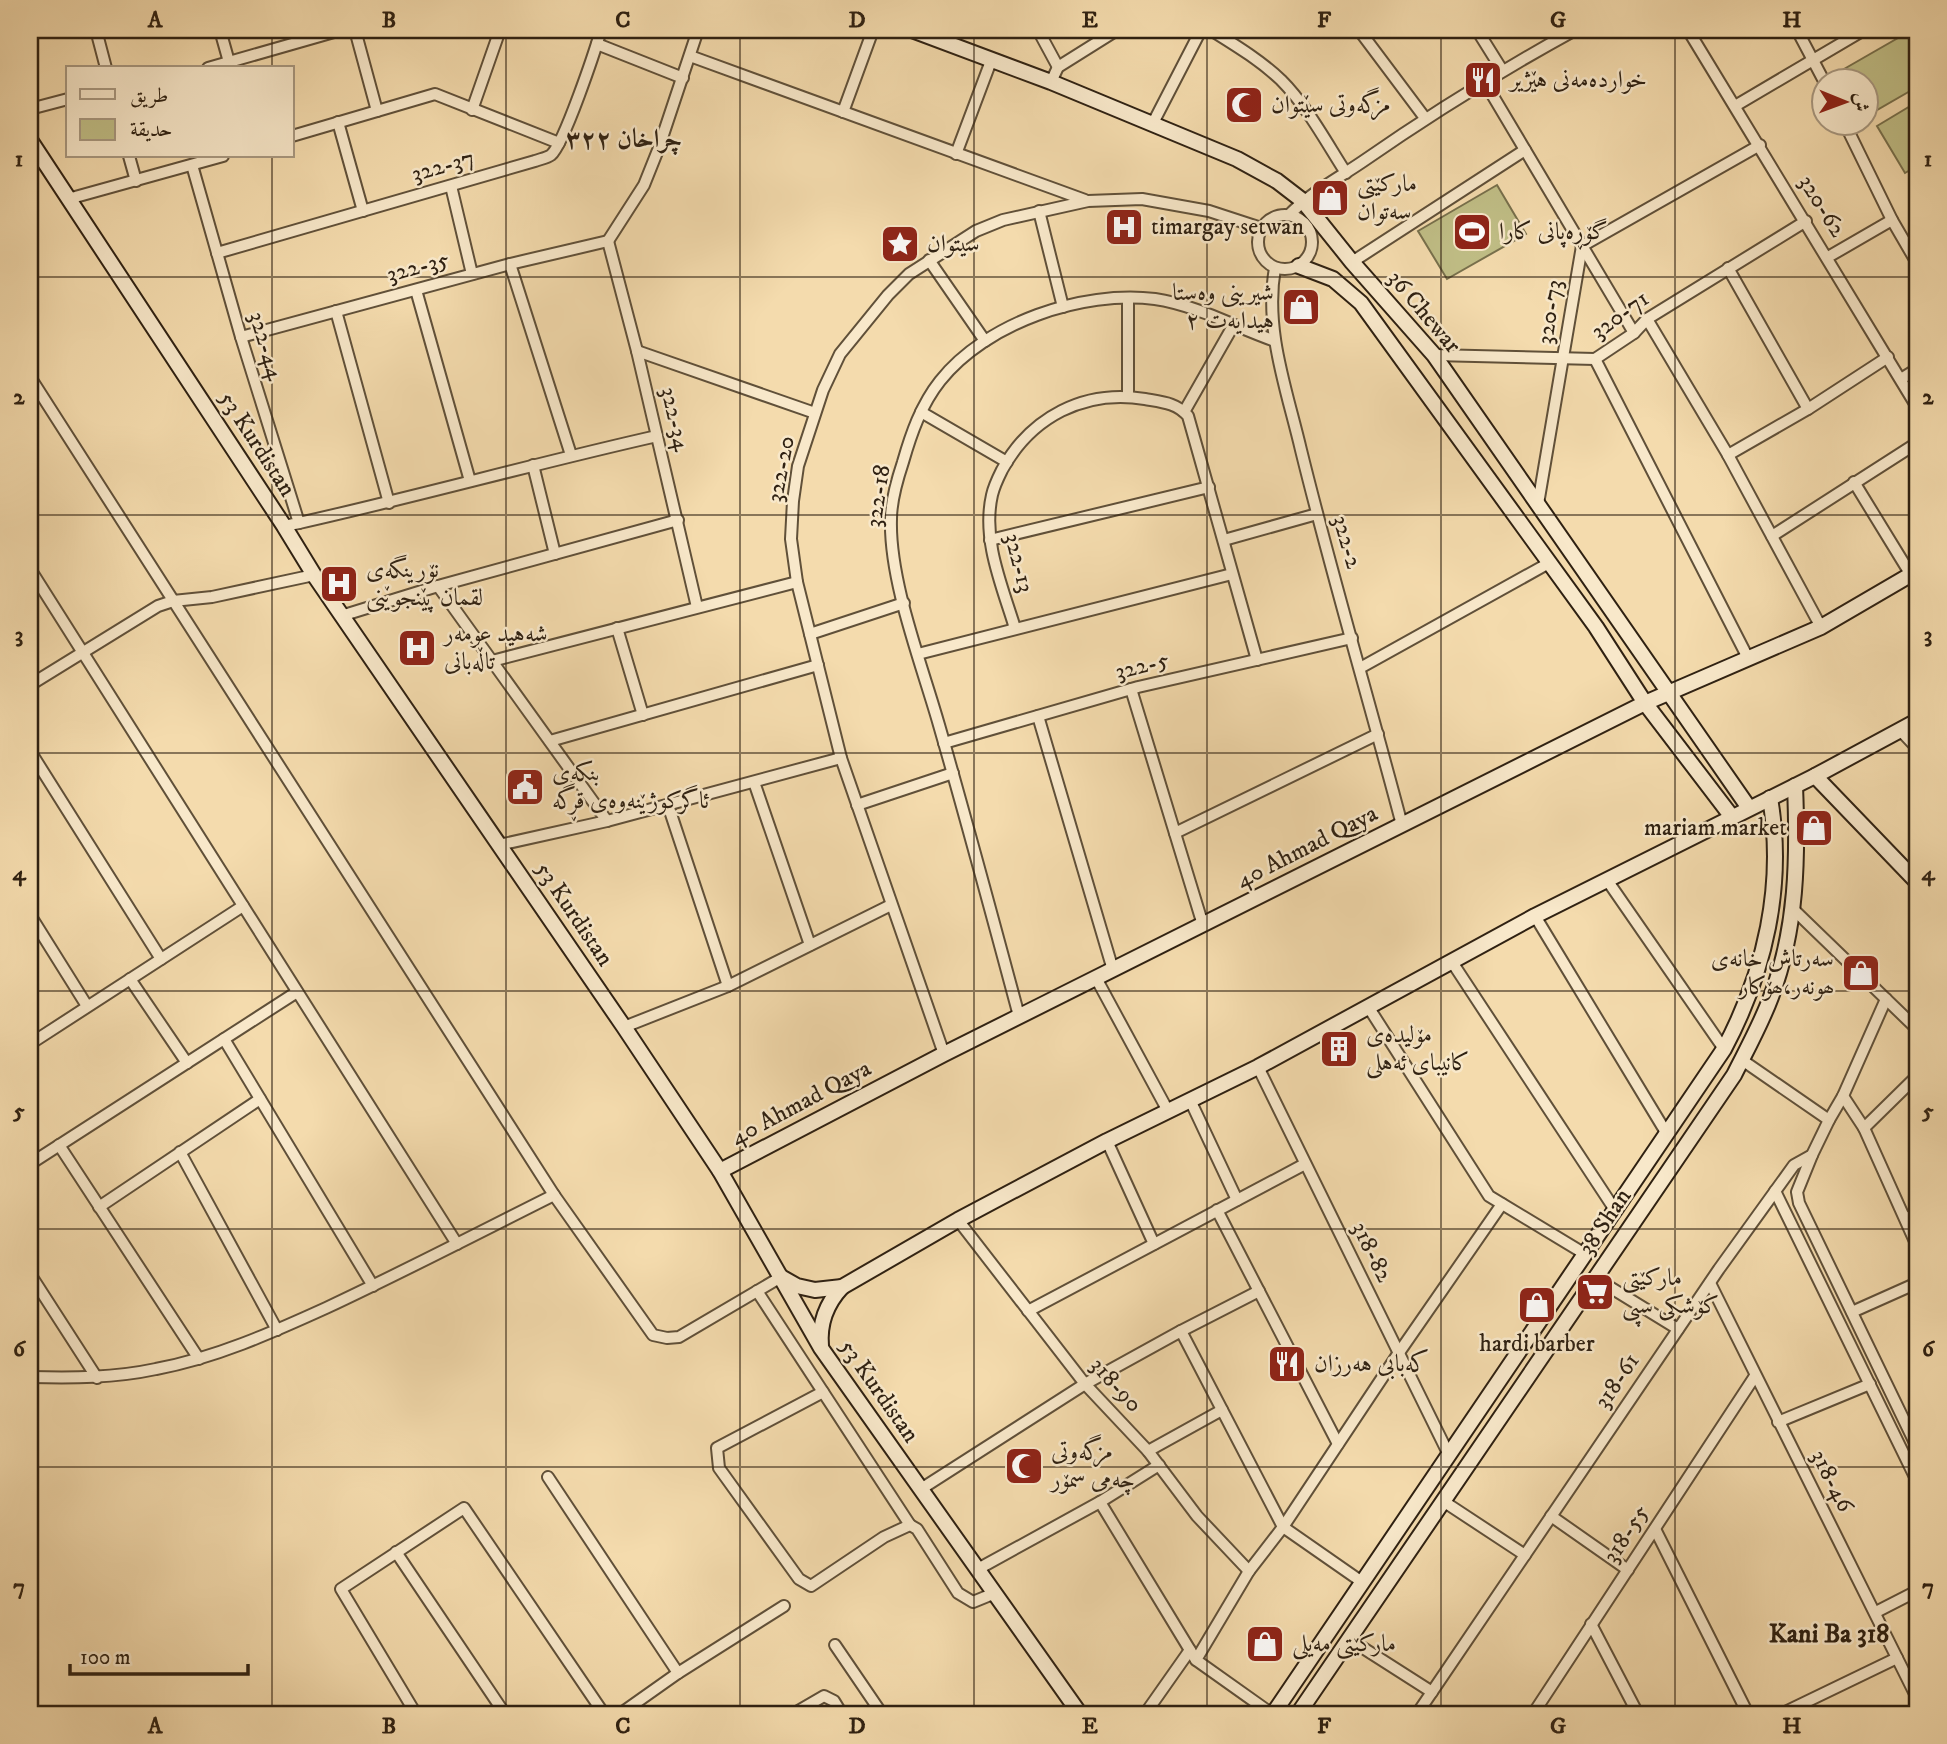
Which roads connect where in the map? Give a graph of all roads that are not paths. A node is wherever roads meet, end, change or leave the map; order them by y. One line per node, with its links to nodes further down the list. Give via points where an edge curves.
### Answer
1 (96, 30): 26 (street)
2 (220, 30): 25 (street)
3 (341, 30): 25 (street)
4 (355, 30): 38 (street)
5 (500, 30): 37 (street)
6 (601, 30): 21 (street)
7 (698, 30): 22 (street)
8 (873, 30): 39 (street)
9 (912, 30): 20 (street, 36 Chewar)
10 (1038, 30): 29 (street)
11 (1116, 30): 29 (street)
12 (1201, 30): 42 (street)
13 (1211, 30): 53 (street, via 1282,81)
14 (1359, 30): 40 (street)
15 (1477, 30): 30 (street)
16 (1575, 30): 30 (street)
17 (1688, 30): 35 (street, 320-62)
18 (1797, 30): 23 (street)
19 (1864, 30): 23 (street)
20 (939, 34): 24 (street, 36 Chewar)
21 (597, 44): 31 (street); 46 (street)
22 (690, 57): 31 (street); 39 (street)
23 (1814, 60): 28 (street); 35 (street)
24 (991, 61): 33 (street, 36 Chewar); 49 (street)
25 (229, 62): 27 (street)
26 (105, 66)
27 (215, 66)
28 (1817, 66)
29 (1058, 67): 33 (street)
30 (1502, 70): 32 (street)
31 (683, 78): 67 (street, via 644,185)
32 (1484, 81): 40 (street); 48 (street)
33 (1051, 82): 42 (street, 36 Chewar)
34 (66, 100): 36 (street)
35 (1735, 106): 47 (street, 320-62)
36 (30, 109)
37 (471, 110): 38 (street, via 435,94); 46 (street)
38 (377, 111): 41 (street)
39 (843, 112): 49 (street)
40 (1425, 118): 53 (street)
41 (338, 122): 43 (street); 59 (street)
42 (1153, 123): 58 (street, 36 Chewar, via 1237,159)
43 (294, 135)
44 (1851, 136): 62 (street)
45 (30, 140): 56 (street, 53 Kurdistan)
46 (559, 143): 55 (street, 322-37, via 551,155)
47 (1760, 145): 63 (street, 320-62); 68 (street)
48 (1525, 150): 68 (street); 72 (street)
49 (956, 154): 57 (street)
50 (130, 158): 54 (street)
51 (213, 158): 52 (street)
52 (192, 165): 54 (street); 69 (street, 322-44)
53 (1346, 173): 58 (street)
54 (136, 181): 56 (street)
55 (451, 186): 59 (street, 322-37); 78 (street)
56 (68, 199): 116 (street, 53 Kurdistan)
57 (1088, 201): 60 (street, 322-20); 65 (street, 322-20, via 1169,202)
58 (1303, 201): 61 (street); 66 (street, 36 Chewar)
59 (363, 211): 69 (street, 322-37)
60 (1039, 211): 71 (street, 322-20, via 976,231); 81 (street)
61 (1289, 215): 64 (street); 65 (street, via 1273,217)
62 (1892, 220): 70 (street); 73 (street)
63 (1806, 221): 70 (street, 320-62); 77 (street, 320-71)
64 (1305, 224): 66 (street); 75 (street, via 1311,251)
65 (1261, 228): 76 (street, via 1259,252)
66 (1328, 232): 72 (street, 36 Chewar)
67 (608, 241): 74 (street, 322-35); 89 (street, 322-34)
68 (1582, 246): 85 (street); 92 (street, 320-73)
69 (217, 253): 86 (street, 322-44)
70 (1828, 257): 91 (street, 320-62)
71 (929, 260): 87 (street); 102 (street, 322-20, via 888,295 840,354)
72 (1352, 262): 90 (street, 36 Chewar)
73 (1917, 263)
74 (510, 264): 78 (street, 322-35); 105 (street)
75 (1299, 266): 76 (street); 121 (street, via 1333,279 1361,303)
76 (1275, 268): 88 (street, 322-2, via 1271,304)
77 (1728, 268): 83 (street, 320-71); 99 (street)
78 (472, 274): 79 (street, 322-35)
79 (416, 290): 82 (street, 322-35); 109 (street)
80 (1128, 299): 81 (street, 322-18); 84 (street, 322-18, via 1174,303); 97 (street)
81 (1063, 307): 87 (street, 322-18)
82 (336, 312): 86 (street, 322-35); 112 (street)
83 (1647, 319): 85 (street, 320-71); 106 (street)
84 (1233, 326): 88 (street, 322-18); 101 (street)
85 (1634, 334): 93 (street, 320-71)
86 (241, 337): 116 (street, 322-44)
87 (985, 341): 100 (street, 322-18, via 940,380)
88 (1275, 341): 114 (street, 322-2)
89 (637, 351): 102 (street); 103 (street, 322-34)
90 (1434, 355): 92 (street, 320-71); 113 (street, 36 Chewar)
91 (1888, 357): 96 (street, 320-62); 99 (street)
92 (1563, 359): 93 (street, 320-71); 113 (street, 320-73)
93 (1595, 359): 139 (street)
94 (1917, 369): 96 (street)
95 (30, 377): 128 (street)
96 (1901, 379): 98 (street, 320-62)
97 (1128, 397): 101 (street, 322-13, via 1165,402); 107 (street, 322-13, via 1083,401 1053,413 1030,432)
98 (1917, 407)
99 (1808, 409): 106 (street)
100 (921, 412): 107 (street); 129 (street, 322-18, via 900,472 891,519)
101 (1184, 412): 111 (street)
102 (815, 413): 126 (street, 322-20, via 793,501 791,539)
103 (657, 436): 105 (street); 115 (street, 322-34)
104 (1917, 443): 110 (street)
105 (571, 455): 108 (street)
106 (1728, 455): 117 (street)
107 (1007, 462): 118 (street, 322-13, via 991,495)
108 (533, 465): 109 (street); 120 (street)
109 (470, 481): 112 (street)
110 (1854, 482): 117 (street); 123 (street)
111 (1209, 487): 118 (street); 119 (street)
112 (389, 503): 116 (street)
113 (1538, 503): 146 (street, 36 Chewar)
114 (1317, 514): 119 (street); 136 (street, 322-2)
115 (678, 520): 120 (street); 130 (street, 322-34)
116 (291, 525): 125 (street, 53 Kurdistan)
117 (1772, 536): 132 (street)
118 (990, 540): 134 (street, 322-13)
119 (1224, 540): 124 (street)
120 (555, 554): 127 (street)
121 (1549, 563): 143 (street); 147 (street)
122 (30, 570): 137 (street)
123 (1914, 573): 132 (street, 40 Ahmad Qaya)
124 (1232, 574): 134 (street); 140 (street)
125 (314, 576): 128 (street); 131 (street, 53 Kurdistan)
126 (797, 582): 130 (street); 135 (street, 322-20)
127 (438, 586): 131 (street); 141 (street)
128 (173, 601): 137 (street); 216 (street)
129 (904, 603): 135 (street); 138 (street, 322-18)
130 (697, 607): 133 (street)
131 (341, 615): 170 (street, 53 Kurdistan)
132 (1821, 627): 139 (street, 40 Ahmad Qaya)
133 (617, 628): 141 (street); 148 (street)
134 (1013, 629): 138 (street)
135 (810, 634): 142 (street, 322-20)
136 (1352, 639): 140 (street, 322-5); 143 (street, 322-2)
137 (82, 653): 144 (street); 174 (street)
138 (918, 654): 154 (street, 322-18)
139 (1748, 658): 146 (street, 40 Ahmad Qaya)
140 (1258, 660): 145 (street, 322-5)
141 (492, 661): 153 (street)
142 (818, 665): 148 (street); 157 (street, 322-20)
143 (1360, 668): 152 (street, 322-2)
144 (30, 685)
145 (1130, 689): 149 (street, 322-5); 169 (street)
146 (1667, 693): 147 (street, 40 Ahmad Qaya); 165 (street, 36 Chewar)
147 (1645, 703): 166 (street); 168 (street, 40 Ahmad Qaya)
148 (643, 715): 153 (street)
149 (1038, 716): 154 (street, 322-5); 182 (street)
150 (1917, 722): 151 (street)
151 (1901, 731): 155 (street); 159 (street)
152 (1378, 734): 168 (street, 322-2); 169 (street)
153 (550, 741): 167 (street)
154 (944, 743): 158 (street, 322-18)
155 (1917, 748)
156 (30, 751): 180 (street)
157 (841, 758): 160 (street); 163 (street, 322-20)
158 (953, 773): 163 (street); 190 (street, 322-18)
159 (1815, 776): 161 (street); 172 (street)
160 (754, 782): 164 (street); 179 (street)
161 (1795, 786): 162 (street); 175 (street, 38 Shan)
162 (1770, 798): 165 (street); 195 (street, 38 Shan, via 1775,881 1768,931 1752,987)
163 (857, 804): 173 (street, 322-20)
164 (668, 805): 167 (street); 185 (street)
165 (1749, 808): 166 (street)
166 (1732, 817): 171 (street)
167 (607, 821): 170 (street)
168 (1402, 825): 178 (street, 40 Ahmad Qaya)
169 (1175, 833): 178 (street)
170 (499, 845): 191 (street, 53 Kurdistan)
171 (1607, 880): 177 (street); 195 (street)
172 (1917, 882)
173 (891, 905): 179 (street); 196 (street, 322-20)
174 (243, 906): 180 (street); 186 (street)
175 (1793, 909): 187 (street); 197 (street, 38 Shan, via 1772,994)
176 (30, 915): 188 (street)
177 (1535, 916): 181 (street); 207 (street)
178 (1203, 925): 182 (street, 40 Ahmad Qaya)
179 (810, 945): 185 (street)
180 (161, 959): 184 (street)
181 (1452, 962): 189 (street); 222 (street)
182 (1113, 970): 183 (street, 40 Ahmad Qaya)
183 (1096, 978): 190 (street, 40 Ahmad Qaya); 204 (street)
184 (130, 979): 188 (street); 198 (street)
185 (728, 986): 191 (street)
186 (297, 992): 193 (street); 225 (street)
187 (1886, 999): 192 (street); 201 (street, 318-61)
188 (88, 1006): 194 (street)
189 (1369, 1008): 199 (street); 218 (street, via 1478,1181)
190 (1019, 1016): 196 (street, 40 Ahmad Qaya)
191 (624, 1027): 214 (street, 53 Kurdistan)
192 (1917, 1029)
193 (224, 1039): 198 (street); 202 (street)
194 (30, 1044)
195 (1724, 1049): 207 (street, 38 Shan)
196 (944, 1054): 214 (street, 40 Ahmad Qaya)
197 (1742, 1060): 205 (street); 231 (street, 38 Shan)
198 (187, 1063): 209 (street)
199 (1258, 1067): 203 (street); 213 (street, 318-82)
200 (1917, 1076): 206 (street)
201 (1843, 1096): 205 (street, 318-61); 206 (street)
202 (260, 1099): 210 (street); 234 (street)
203 (1190, 1100): 204 (street); 217 (street)
204 (1168, 1111): 208 (street)
205 (1829, 1120): 211 (street, 318-61)
206 (1864, 1128): 224 (street)
207 (1667, 1134): 222 (street, 38 Shan)
208 (1107, 1141): 223 (street); 226 (street)
209 (59, 1145): 212 (street); 219 (street)
210 (180, 1152): 219 (street); 241 (street)
211 (1812, 1155): 215 (street, 318-61, via 1794,1165); 239 (street, via 1797,1192 1799,1203)
212 (30, 1164)
213 (1305, 1164): 217 (street); 244 (street, 318-82)
214 (720, 1171): 230 (street, 53 Kurdistan)
215 (1775, 1191): 232 (street, 318-61); 250 (street)
216 (554, 1195): 225 (street); 236 (street, via 653,1335 679,1337)
217 (1237, 1200): 221 (street)
218 (1502, 1204): 228 (street); 244 (street)
219 (99, 1206): 245 (street)
220 (1917, 1209): 224 (street)
221 (1217, 1210): 226 (street); 237 (street)
222 (1615, 1210): 228 (street, 38 Shan)
223 (958, 1220): 235 (street); 238 (street, 318-90)
224 (1907, 1220): 227 (street)
225 (457, 1244): 234 (street)
226 (1154, 1244): 238 (street)
227 (1917, 1246)
228 (1585, 1254): 231 (street); 257 (street, 38 Shan)
229 (30, 1274): 248 (street)
230 (781, 1277): 235 (street, via 806,1289); 236 (street); 243 (street, 53 Kurdistan)
231 (1594, 1278): 240 (street); 262 (street, 38 Shan)
232 (1710, 1283): 240 (street, 318-61); 246 (street, 318-46)
233 (1917, 1283): 239 (street)
234 (373, 1286): 241 (street)
235 (842, 1287): 243 (street, via 826,1310)
236 (757, 1291): 251 (street)
237 (1259, 1291): 242 (street); 254 (street)
238 (1028, 1311): 249 (street, 318-90)
239 (1852, 1312): 255 (street)
240 (1678, 1329): 264 (street, 318-61)
241 (277, 1330): 245 (street)
242 (1181, 1331): 249 (street); 252 (street)
243 (821, 1348): 261 (street, 53 Kurdistan)
244 (1398, 1354): 254 (street); 257 (street, 318-82)
245 (199, 1359): 248 (street)
246 (1755, 1376): 253 (street, 318-46); 267 (street, 318-55)
247 (30, 1377): 248 (street)
248 (97, 1378)
249 (1085, 1384): 256 (street, 318-90); 261 (street)
250 (1870, 1384): 253 (street); 260 (street)
251 (823, 1392): 265 (street); 265 (street, via 717,1448 719,1468 799,1579 811,1586)
252 (1222, 1410): 256 (street); 266 (street)
253 (1779, 1422): 277 (street, 318-46)
254 (1338, 1444): 266 (street)
255 (1917, 1447)
256 (1147, 1451): 258 (street, 318-90)
257 (1449, 1455): 273 (street, 38 Shan)
258 (1159, 1465): 263 (street); 272 (street, 318-90, via 1197,1516)
259 (548, 1477): 283 (street)
260 (1917, 1480)
261 (920, 1489): 270 (street, 53 Kurdistan)
262 (1443, 1501): 269 (street); 279 (street, 38 Shan)
263 (1100, 1502): 270 (street); 281 (street)
264 (1551, 1516): 269 (street, 318-61); 271 (street)
265 (910, 1525): 275 (street, via 958,1593 974,1602)
266 (1283, 1527): 272 (street); 273 (street)
267 (1655, 1529): 271 (street, 318-55); 300 (street)
268 (396, 1552): 287 (street, via 341,1589); 288 (street); 289 (street, via 464,1508)
269 (1525, 1555): 284 (street, 318-61)
270 (978, 1569): 275 (street, 53 Kurdistan)
271 (1628, 1570): 278 (street, 318-55)
272 (1250, 1571): 281 (street)
273 (1363, 1582): 296 (street, 38 Shan)
274 (1917, 1591): 277 (street)
275 (995, 1593): 294 (street, 53 Kurdistan)
276 (784, 1606): 283 (street)
277 (1876, 1612): 282 (street, 318-46)
278 (1591, 1625): 298 (street, 318-55); 299 (street)
279 (1349, 1639): 284 (street); 286 (street, 38 Shan)
280 (835, 1645): 293 (street)
281 (1193, 1655): 295 (street); 296 (street)
282 (1898, 1658): 285 (street, 318-46); 301 (street)
283 (678, 1673): 290 (street)
284 (1432, 1692): 297 (street, 318-61)
285 (1917, 1698)
286 (1302, 1713)
287 (416, 1714)
288 (505, 1714)
289 (604, 1714)
290 (620, 1714)
291 (793, 1714): 292 (street, via 824,1696 834,1701)
292 (842, 1714)
293 (882, 1714)
294 (1080, 1714)
295 (1145, 1714)
296 (1272, 1714)
297 (1417, 1714)
298 (1533, 1714)
299 (1638, 1714)
300 (1748, 1714)
301 (1781, 1714)

